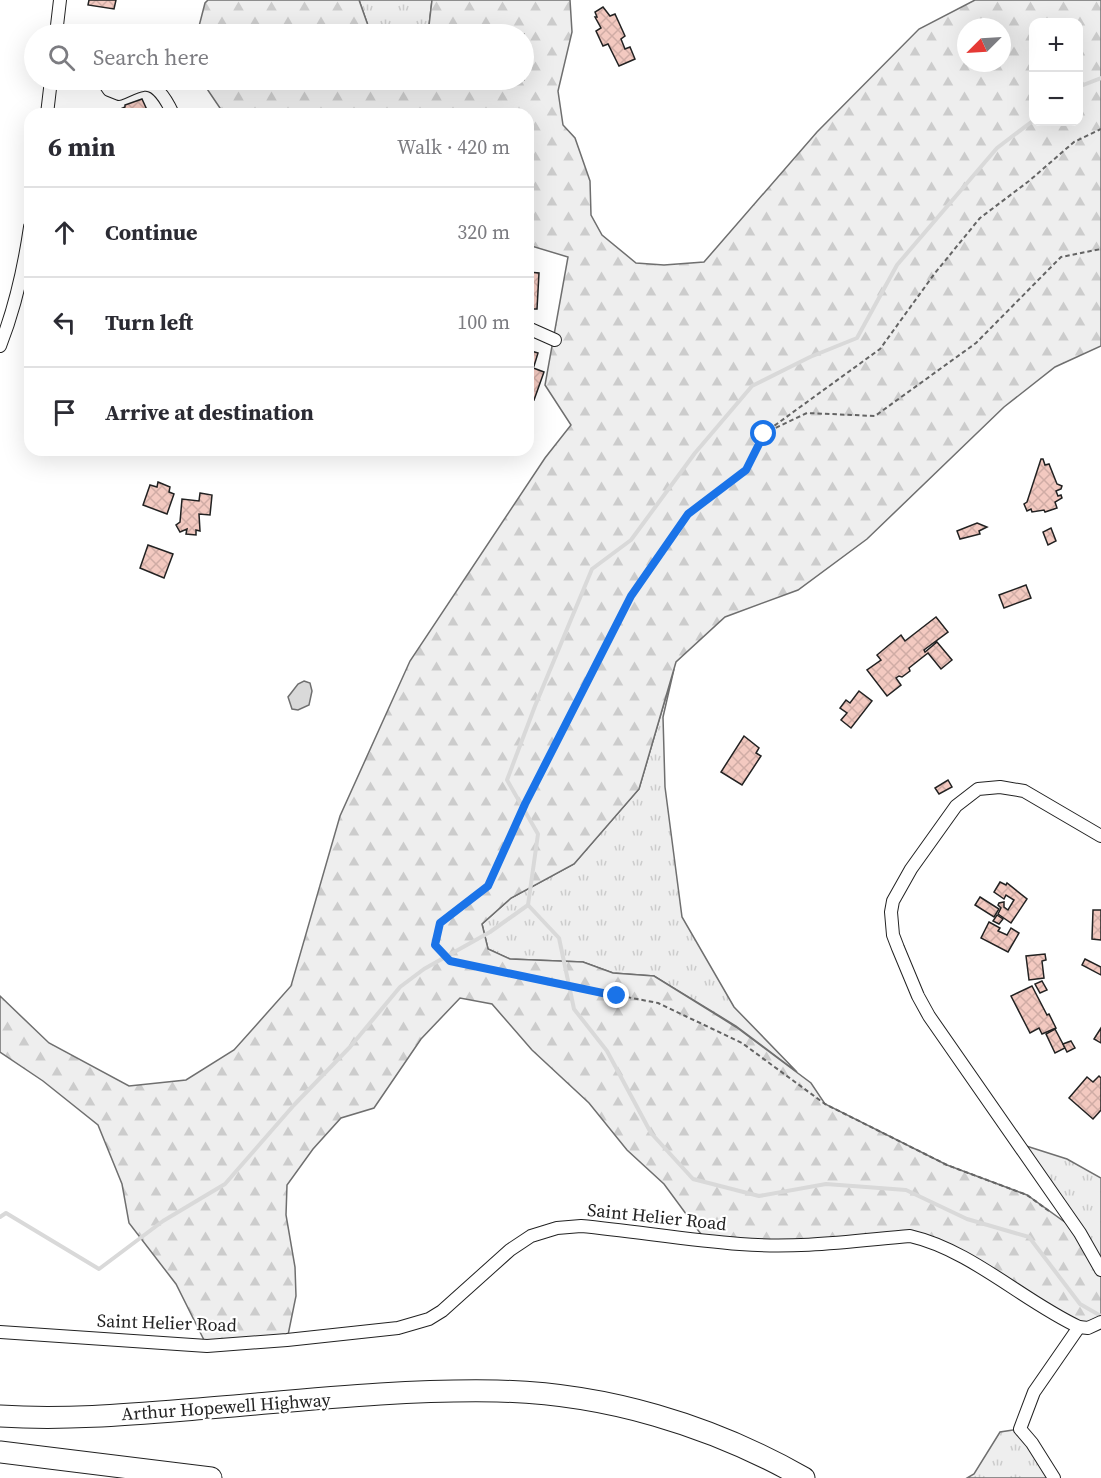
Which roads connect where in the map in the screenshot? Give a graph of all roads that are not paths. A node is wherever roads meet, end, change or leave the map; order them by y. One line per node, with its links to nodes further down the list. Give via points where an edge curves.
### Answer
1 (60, 0): 2 (street)
2 (57, 24)
3 (50, 90): 7 (street)
4 (109, 90): 5 (street, via 119,94)
5 (129, 90)
6 (156, 90): 8 (street)
7 (48, 108)
8 (169, 108)
9 (24, 264): 12 (street)
10 (534, 331): 11 (street)
11 (555, 340)
12 (0, 346)
13 (1101, 836): 14 (street, via 1024,791 978,789 956,806 910,868 891,912 893,935 929,1016 1080,1233)
14 (1101, 1270)
15 (1101, 1322): 16 (street)
16 (1079, 1328): 17 (street, Saint Helier Road, via 924,1239 909,1236 805,1245 741,1244 581,1226 531,1236 442,1311 398,1329 207,1346); 22 (street, via 1034,1392 1020,1429)
17 (0, 1332)
18 (8, 1416): 21 (highway, Arthur Hopewell Highway, via 76,1418 437,1391 511,1392 620,1406 686,1424)
19 (0, 1452): 20 (highway)
20 (211, 1478)
21 (804, 1478)
22 (1054, 1478)

